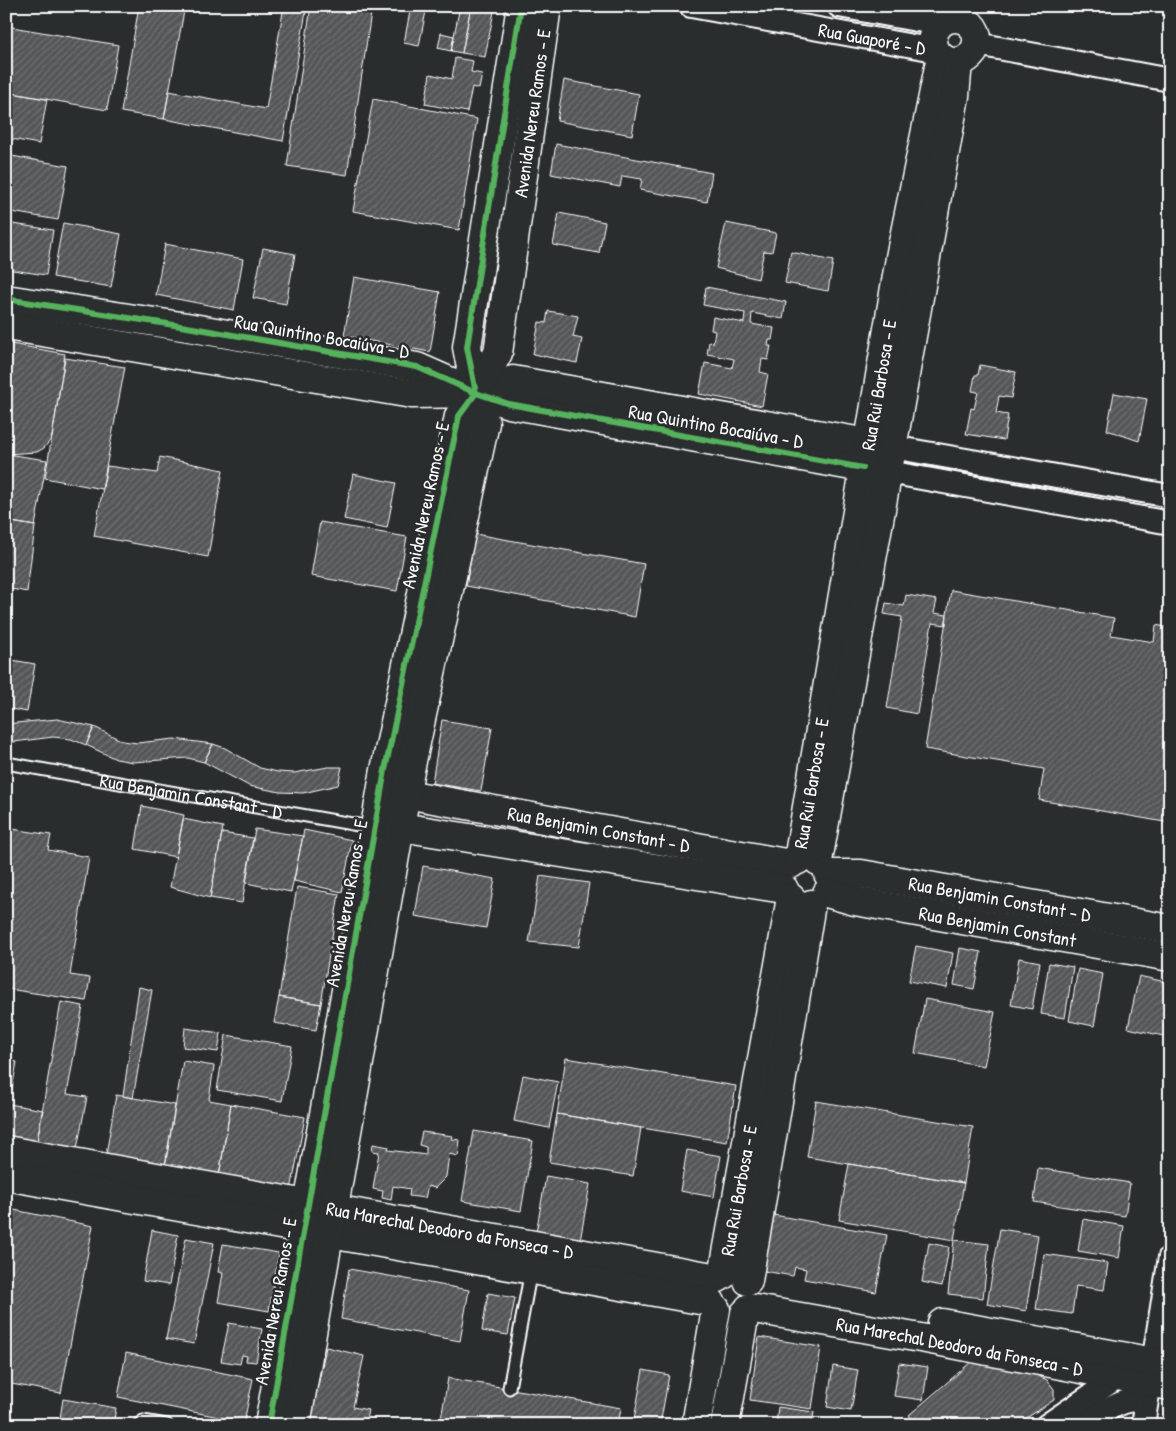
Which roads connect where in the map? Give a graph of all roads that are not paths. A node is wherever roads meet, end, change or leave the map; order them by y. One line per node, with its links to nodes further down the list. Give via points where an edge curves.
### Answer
1 (521, 6): 10 (street, Avenida Nereu Ramos - E, via 467,347)
2 (547, 6): 10 (street, Avenida Nereu Ramos - E, via 498,353)
3 (690, 6): 6 (street, Rua Guaporé - D)
4 (839, 6): 5 (street, Rua Guaporé - D, via 899,17)
5 (952, 16): 6 (street, Rua Rui Barbosa - E, via 933,41); 6 (street, via 972,27 976,35)
6 (953, 53): 7 (street, Rua Guaporé - D); 11 (street, Rua Rui Barbosa - E, via 901,252)
7 (1169, 75)
8 (6, 299): 10 (street, Rua Quintino Bocaiúva - D, via 417,367)
9 (6, 326): 10 (street, Rua Quintino Bocaiúva - D, via 412,394)
10 (476, 393): 11 (street, Rua Quintino Bocaiúva - D, via 509,404); 15 (street, Avenida Nereu Ramos - E, via 484,424); 17 (street, Avenida Nereu Ramos - E, via 459,416)
11 (878, 458): 12 (street, Rua Quintino Bocaiúva - D); 13 (street, Rua Quintino Bocaiúva - D); 19 (street, Rua Rui Barbosa - E)
12 (1169, 496): 13 (street)
13 (1166, 523)
14 (6, 762): 17 (lane, Rua Benjamin Constant - D)
15 (406, 794): 16 (street, Rua Benjamin Constant - D); 17 (street, Avenida Nereu Ramos - E)
16 (461, 804): 18 (street); 19 (street, Rua Benjamin Constant - D)
17 (388, 827): 18 (street, Rua Benjamin Constant - D); 26 (street, Avenida Nereu Ramos - E)
18 (456, 836): 19 (street, Rua Benjamin Constant - D)
19 (806, 880): 20 (street, Rua Benjamin Constant - D, via 860,874); 21 (street, Rua Benjamin Constant, via 855,901); 29 (street, Rua Rui Barbosa - E)
20 (1014, 902): 21 (street); 22 (street, Rua Benjamin Constant - D)
21 (1009, 928): 23 (street, Rua Benjamin Constant)
22 (1170, 929)
23 (1170, 957)
24 (6, 1150): 26 (street, Rua Marechal Deodoro da Fonseca - D)
25 (6, 1176): 26 (street, Rua Marechal Deodoro da Fonseca - D)
26 (318, 1218): 28 (street, Rua Marechal Deodoro da Fonseca - D); 29 (street, Rua Marechal Deodoro da Fonseca - D); 35 (street, Avenida Nereu Ramos - E); 36 (street, Avenida Nereu Ramos - E)
27 (1170, 1258): 31 (street)
28 (531, 1270): 29 (street, Rua Marechal Deodoro da Fonseca - D); 32 (lane)
29 (733, 1295): 30 (street, Rua Marechal Deodoro da Fonseca - D); 37 (street, Rua Rui Barbosa - E); 38 (street, Rua Rui Barbosa - E)
30 (1120, 1366): 31 (street, Rua Marechal Deodoro da Fonseca - D); 39 (street)
31 (1157, 1379): 40 (street, via 1130,1399); 41 (street)
32 (509, 1388)
33 (138, 1425): 34 (lane, via 143,1421)
34 (167, 1425)
35 (269, 1425)
36 (296, 1425)
37 (696, 1425)
38 (725, 1425)
39 (1047, 1425)
40 (1084, 1425)
41 (1143, 1425)

